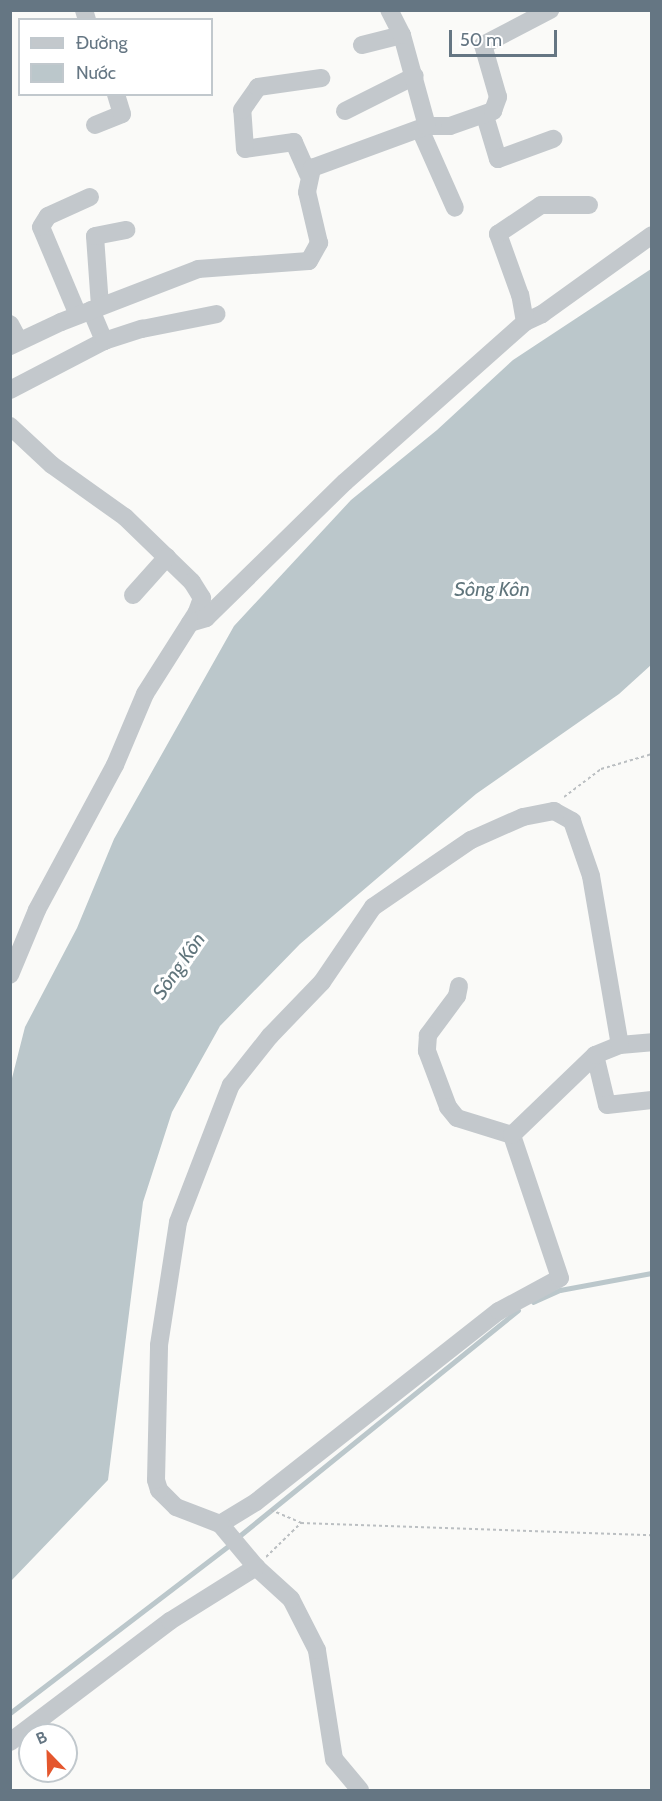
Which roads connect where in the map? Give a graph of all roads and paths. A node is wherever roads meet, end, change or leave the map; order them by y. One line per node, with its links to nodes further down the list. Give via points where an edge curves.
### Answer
1 (390, 10): 3 (street)
2 (550, 10): 9 (street, via 483,45 498,97 493,111)
3 (402, 35): 4 (street); 5 (street)
4 (362, 45)
5 (415, 76): 8 (street); 11 (street)
6 (321, 78): 13 (street, via 258,87 242,110 245,149 294,142)
7 (117, 96): 10 (street, via 122,114)
8 (345, 111)
9 (484, 116): 11 (street, via 450,126); 12 (street, via 498,159)
10 (95, 125)
11 (424, 128): 13 (street, via 322,163); 16 (street)
12 (553, 139)
13 (308, 174): 19 (street, via 318,243 316,255 309,261 198,269)
14 (90, 197): 19 (street, via 48,216 41,227)
15 (589, 205): 21 (street, via 541,205 498,234 520,295)
16 (455, 208)
17 (126, 230): 19 (street, via 95,236)
18 (651, 235): 21 (street, via 542,314)
19 (90, 310): 23 (street); 24 (street)
20 (217, 314): 23 (street, via 141,329)
21 (525, 322): 29 (street, via 345,482 206,618)
22 (10, 324): 24 (street)
23 (104, 341): 25 (street)
24 (15, 344)
25 (10, 390)
26 (10, 426): 27 (street, via 27,445 118,512)
27 (167, 557): 28 (street); 29 (street, via 202,598)
28 (133, 595)
29 (190, 623): 32 (street, via 145,693 115,765 37,910)
30 (651, 754): 31 (path, via 601,769)
31 (542, 813): 35 (street, via 554,811 572,821 591,876); 41 (street, via 523,817 471,840 373,907 322,982 270,1036 231,1085 178,1222 159,1345 156,1480 159,1490 176,1508)
32 (10, 975)
33 (459, 986): 38 (street, via 457,996 428,1035 427,1051 448,1107 457,1118)
34 (651, 1042): 35 (street)
35 (620, 1046): 36 (street)
36 (595, 1055): 37 (street, via 607,1105); 38 (street)
37 (651, 1100)
38 (512, 1135): 41 (street, via 560,1278 499,1311)
39 (265, 1508): 40 (path)
40 (301, 1523): 42 (path); 43 (path)
41 (223, 1528): 43 (street)
42 (651, 1535)
43 (256, 1567): 44 (street, via 170,1621); 45 (street, via 291,1599 304,1620 317,1650 326,1691 334,1759)
44 (10, 1742)
45 (360, 1791)

